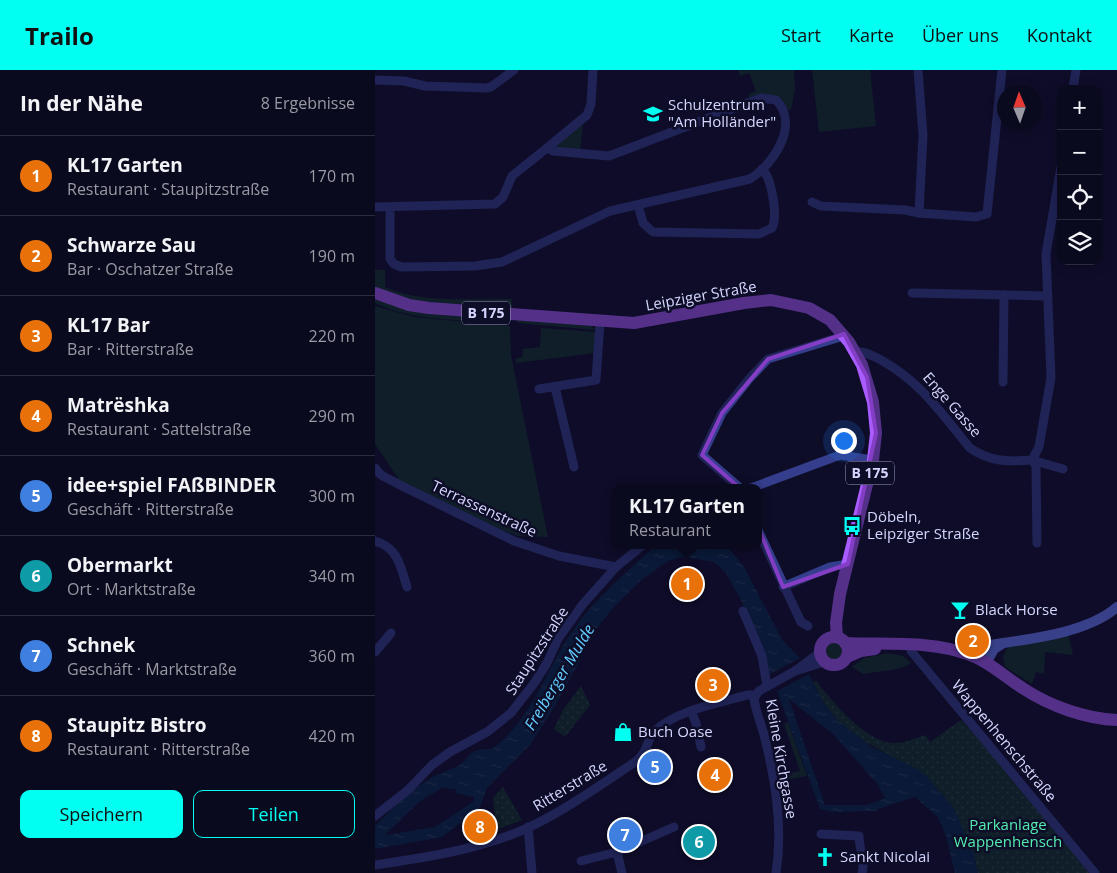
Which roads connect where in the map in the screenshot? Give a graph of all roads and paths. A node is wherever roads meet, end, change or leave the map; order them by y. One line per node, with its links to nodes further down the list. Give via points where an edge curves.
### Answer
1 (514, 70): 6 (street, via 486,88)
2 (593, 70): 8 (street, via 587,115)
3 (918, 70): 15 (street, via 923,135)
4 (1002, 70): 15 (street, via 987,214 976,217)
5 (1076, 70): 7 (street)
6 (375, 80)
7 (1074, 85)
8 (547, 148): 9 (street, via 609,156 761,98 776,100 787,119 781,144); 14 (street, via 512,176 503,197 495,204)
9 (762, 169): 12 (street, via 750,179); 12 (street, via 768,175 775,217 772,228 759,234 653,232 643,223)
10 (1060, 175): 19 (street, via 1048,238)
11 (812, 202): 15 (street, via 821,206)
12 (639, 205): 14 (street, via 597,216 502,262 475,266 401,267 390,259)
13 (375, 207): 14 (street)
14 (390, 207)
15 (919, 213)
16 (375, 293): 20 (main road, Leipziger Straße / B 175, via 429,308)
17 (912, 293): 18 (street)
18 (1004, 295): 19 (street); 23 (street)
19 (1048, 296): 27 (street, via 1051,378 1039,447)
20 (600, 322): 21 (main road, Leipziger Straße / B 175, via 655,321 771,300 809,308 830,320); 24 (street, via 596,380)
21 (844, 334): 22 (main road, Leipziger Straße / B 175); 31 (street, via 768,360 722,414 702,455)
22 (856, 352): 26 (main road, Leipziger Straße / B 175, via 873,402 876,433); 27 (street, Enge Gasse, via 872,355 909,377 978,454 1001,461)
23 (1003, 382)
24 (555, 386): 25 (street); 28 (street)
25 (539, 389)
26 (873, 460): 32 (street, via 840,455); 37 (main road, Leipziger Straße / B 175)
27 (1032, 460): 30 (street, Enge Gasse); 35 (street, via 1036,466)
28 (574, 467)
29 (375, 468): 38 (street, Terrassenstraße, via 400,485 514,541 567,558)
30 (1063, 469)
31 (735, 484)
32 (762, 484)
33 (762, 539): 39 (street)
34 (375, 541): 40 (street, via 395,553)
35 (1037, 543)
36 (638, 549): 38 (street, Staupitzstraße)
37 (849, 564): 39 (street, via 830,567); 45 (main road, Leipziger Straße / B 175, via 832,609)
38 (617, 567): 59 (street, Staupitzstraße, via 583,604 558,639 535,682 511,713 487,732 432,765 408,790)
39 (783, 586): 43 (street, via 801,622)
40 (407, 587)
41 (1117, 608): 46 (main road, via 1083,626)
42 (743, 611): 54 (street)
43 (808, 626)
44 (391, 633): 49 (street)
45 (836, 640): 47 (main road); 51 (main road); 52 (main road, via 821,644)
46 (1003, 643): 50 (main road); 53 (main road, via 994,649)
47 (941, 648): 48 (main road); 50 (main road)
48 (911, 651): 51 (main road, via 871,649); 70 (street, Wappenhenschstraße)
49 (375, 652)
50 (961, 652): 53 (main road)
51 (847, 657): 52 (main road, via 836,665)
52 (822, 658): 54 (street, Kleine Kirchgasse)
53 (987, 663): 57 (main road, via 1026,691 1053,704 1102,719)
54 (770, 684): 55 (street, Kleine Kirchgasse)
55 (756, 695): 56 (street, Ritterstraße); 68 (street, Kleine Kirchgasse, via 754,701 766,740 777,803 779,839)
56 (691, 711): 58 (street); 60 (street, Ritterstraße, via 654,731 644,755 635,762)
57 (1117, 720)
58 (701, 747)
59 (375, 816)
60 (528, 827): 65 (street, Ritterstraße, via 467,849); 66 (street)
61 (674, 827): 63 (street)
62 (821, 834): 69 (street, via 859,836)
63 (617, 852): 64 (street); 67 (street)
64 (581, 861)
65 (375, 865)
66 (532, 873)
67 (622, 873)
68 (776, 873)
69 (862, 873)
70 (1095, 873)

